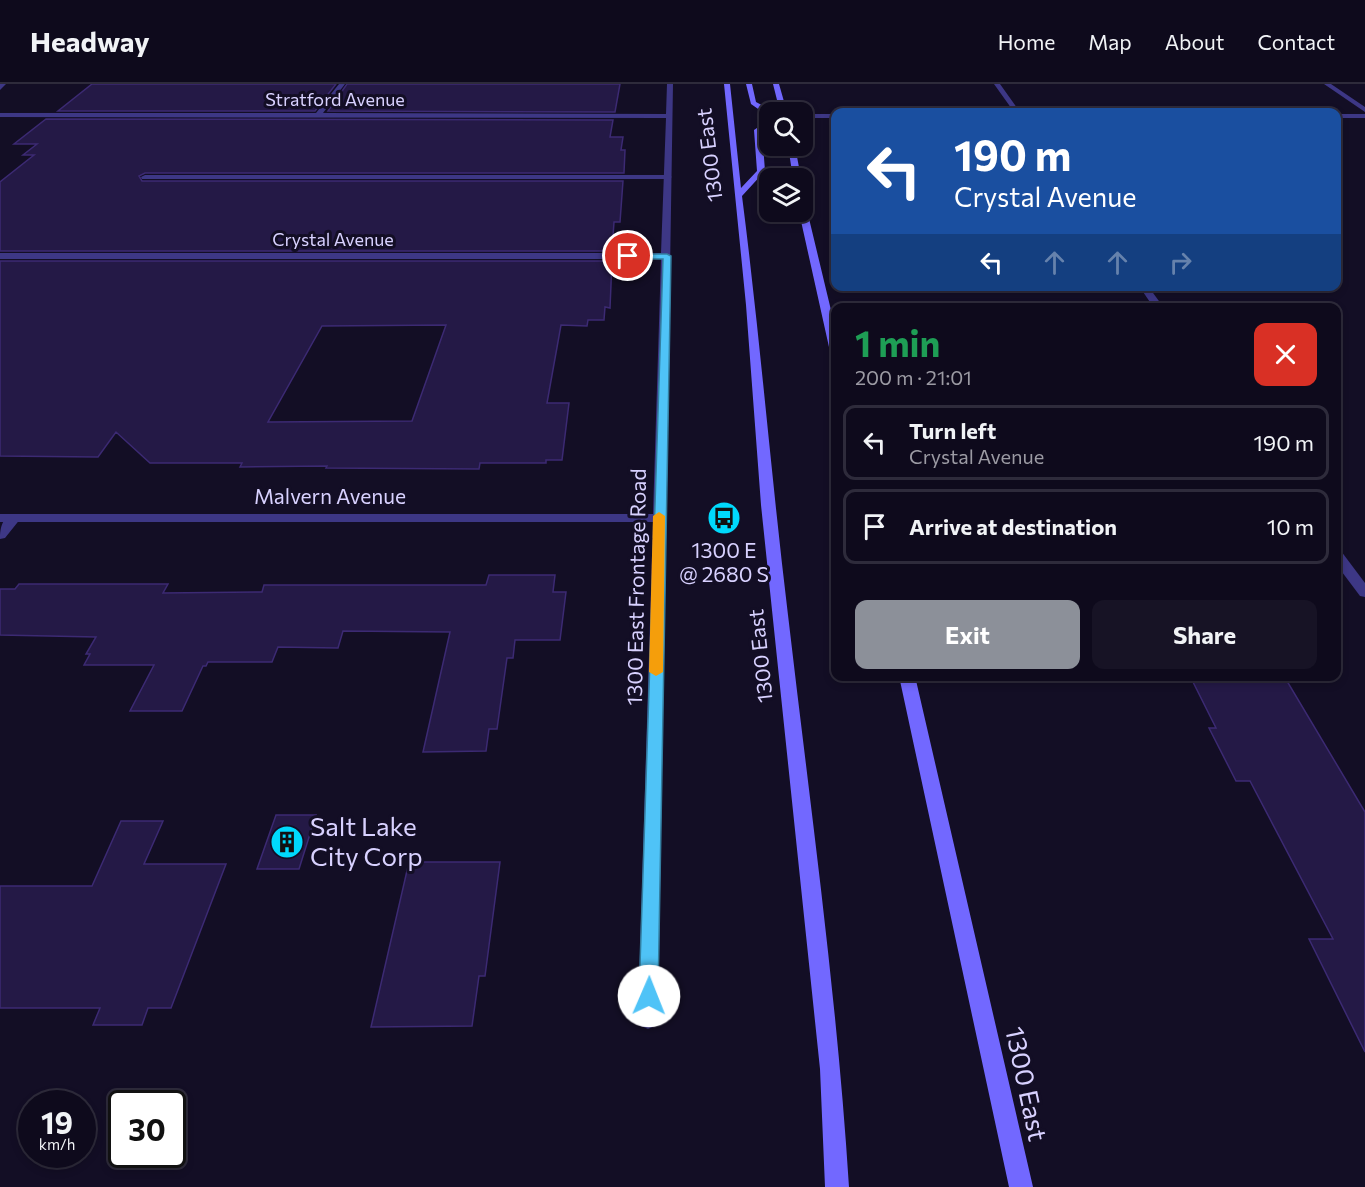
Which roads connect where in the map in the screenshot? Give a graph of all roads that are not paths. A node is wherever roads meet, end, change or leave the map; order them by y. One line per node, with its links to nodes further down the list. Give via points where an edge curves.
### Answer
1 (3, 84): 9 (street)
2 (342, 84): 15 (street)
3 (670, 84): 16 (street, 1300 East Frontage Road)
4 (727, 84): 26 (main road, 1300 East)
5 (749, 84): 11 (main road, via 753,103)
6 (776, 84): 10 (main road)
7 (997, 84): 12 (street)
8 (1327, 84): 13 (street)
9 (0, 88)
10 (781, 102)
11 (759, 107)
12 (1014, 108)
13 (1365, 110)
14 (0, 115): 15 (street, Stratford Avenue)
15 (318, 115): 16 (street, Stratford Avenue)
16 (670, 116): 25 (street, 1300 East Frontage Road)
17 (813, 116): 18 (street)
18 (831, 116)
19 (1341, 116): 20 (street)
20 (1365, 116)
21 (759, 128): 22 (main road)
22 (759, 143)
23 (760, 156): 26 (main road, via 761,171)
24 (145, 177): 25 (street)
25 (668, 177): 29 (street, 1300 East Frontage Road)
26 (740, 195): 39 (main road, 1300 East, via 768,505 831,1069)
27 (806, 222): 30 (main road)
28 (0, 256): 29 (street, Crystal Avenue)
29 (667, 256): 33 (street, 1300 East Frontage Road)
30 (831, 334)
31 (0, 518): 32 (street, Malvern Avenue)
32 (14, 518): 33 (street, Malvern Avenue); 34 (street)
33 (659, 518): 38 (street, 1300 East Frontage Road)
34 (0, 536)
35 (1341, 561): 36 (street)
36 (1365, 593)
37 (909, 681): 40 (main road, 1300 East)
38 (648, 1020)
39 (837, 1187)
40 (1021, 1187)

